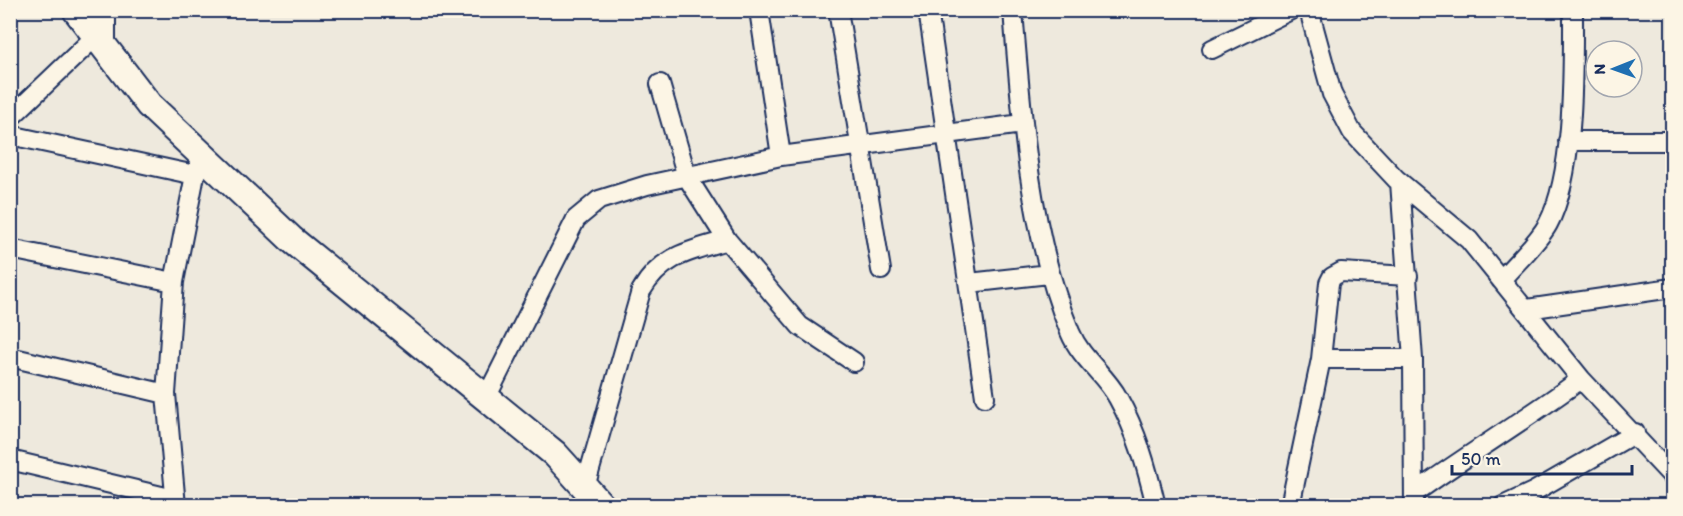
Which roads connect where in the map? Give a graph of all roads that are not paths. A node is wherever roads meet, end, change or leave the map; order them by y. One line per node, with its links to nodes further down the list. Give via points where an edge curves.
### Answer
1 (76, 10): 10 (main road)
2 (106, 10): 10 (street)
3 (759, 10): 20 (street)
4 (838, 10): 19 (street)
5 (928, 10): 15 (street)
6 (1013, 10): 14 (street)
7 (1291, 10): 11 (street)
8 (1309, 10): 23 (street, via 1332,94 1353,132)
9 (1573, 10): 17 (street, via 1574,68)
10 (101, 43): 13 (street); 21 (main road)
11 (1212, 49)
12 (660, 84): 22 (street)
13 (10, 118)
14 (1022, 124): 15 (street); 27 (street)
15 (948, 132): 19 (street); 31 (street)
16 (10, 135): 21 (street)
17 (1568, 141): 18 (street); 29 (street, via 1560,191 1548,224)
18 (1672, 141)
19 (858, 145): 20 (street); 26 (street)
20 (781, 156): 22 (street)
21 (199, 165): 30 (street); 41 (main road)
22 (687, 177): 24 (street); 41 (street, via 599,200 576,219)
23 (1400, 182): 28 (street); 29 (street, via 1468,240)
24 (727, 240): 37 (street, via 800,326); 45 (street, via 675,256 651,273 641,291)
25 (10, 249): 30 (street)
26 (881, 270)
27 (1049, 274): 31 (street); 49 (street, via 1071,334 1085,359 1118,396 1141,447)
28 (1408, 276): 35 (street, via 1341,272 1332,277); 36 (street)
29 (1501, 280): 33 (street)
30 (174, 282): 39 (street)
31 (969, 283): 40 (street)
32 (1672, 288): 33 (street)
33 (1527, 309): 38 (street)
34 (10, 357): 39 (street)
35 (1321, 359): 36 (street); 50 (street)
36 (1413, 359): 46 (street)
37 (854, 362)
38 (1581, 379): 42 (street); 46 (street, via 1522,423 1460,460)
39 (166, 394): 47 (street)
40 (985, 397)
41 (486, 398): 45 (main road, via 555,454)
42 (1635, 434): 44 (street); 51 (street)
43 (10, 460): 47 (street)
44 (1672, 476)
45 (585, 487): 48 (main road)
46 (1415, 499)
47 (175, 502)
48 (602, 506)
49 (1156, 506)
50 (1290, 506)
51 (1503, 506)

